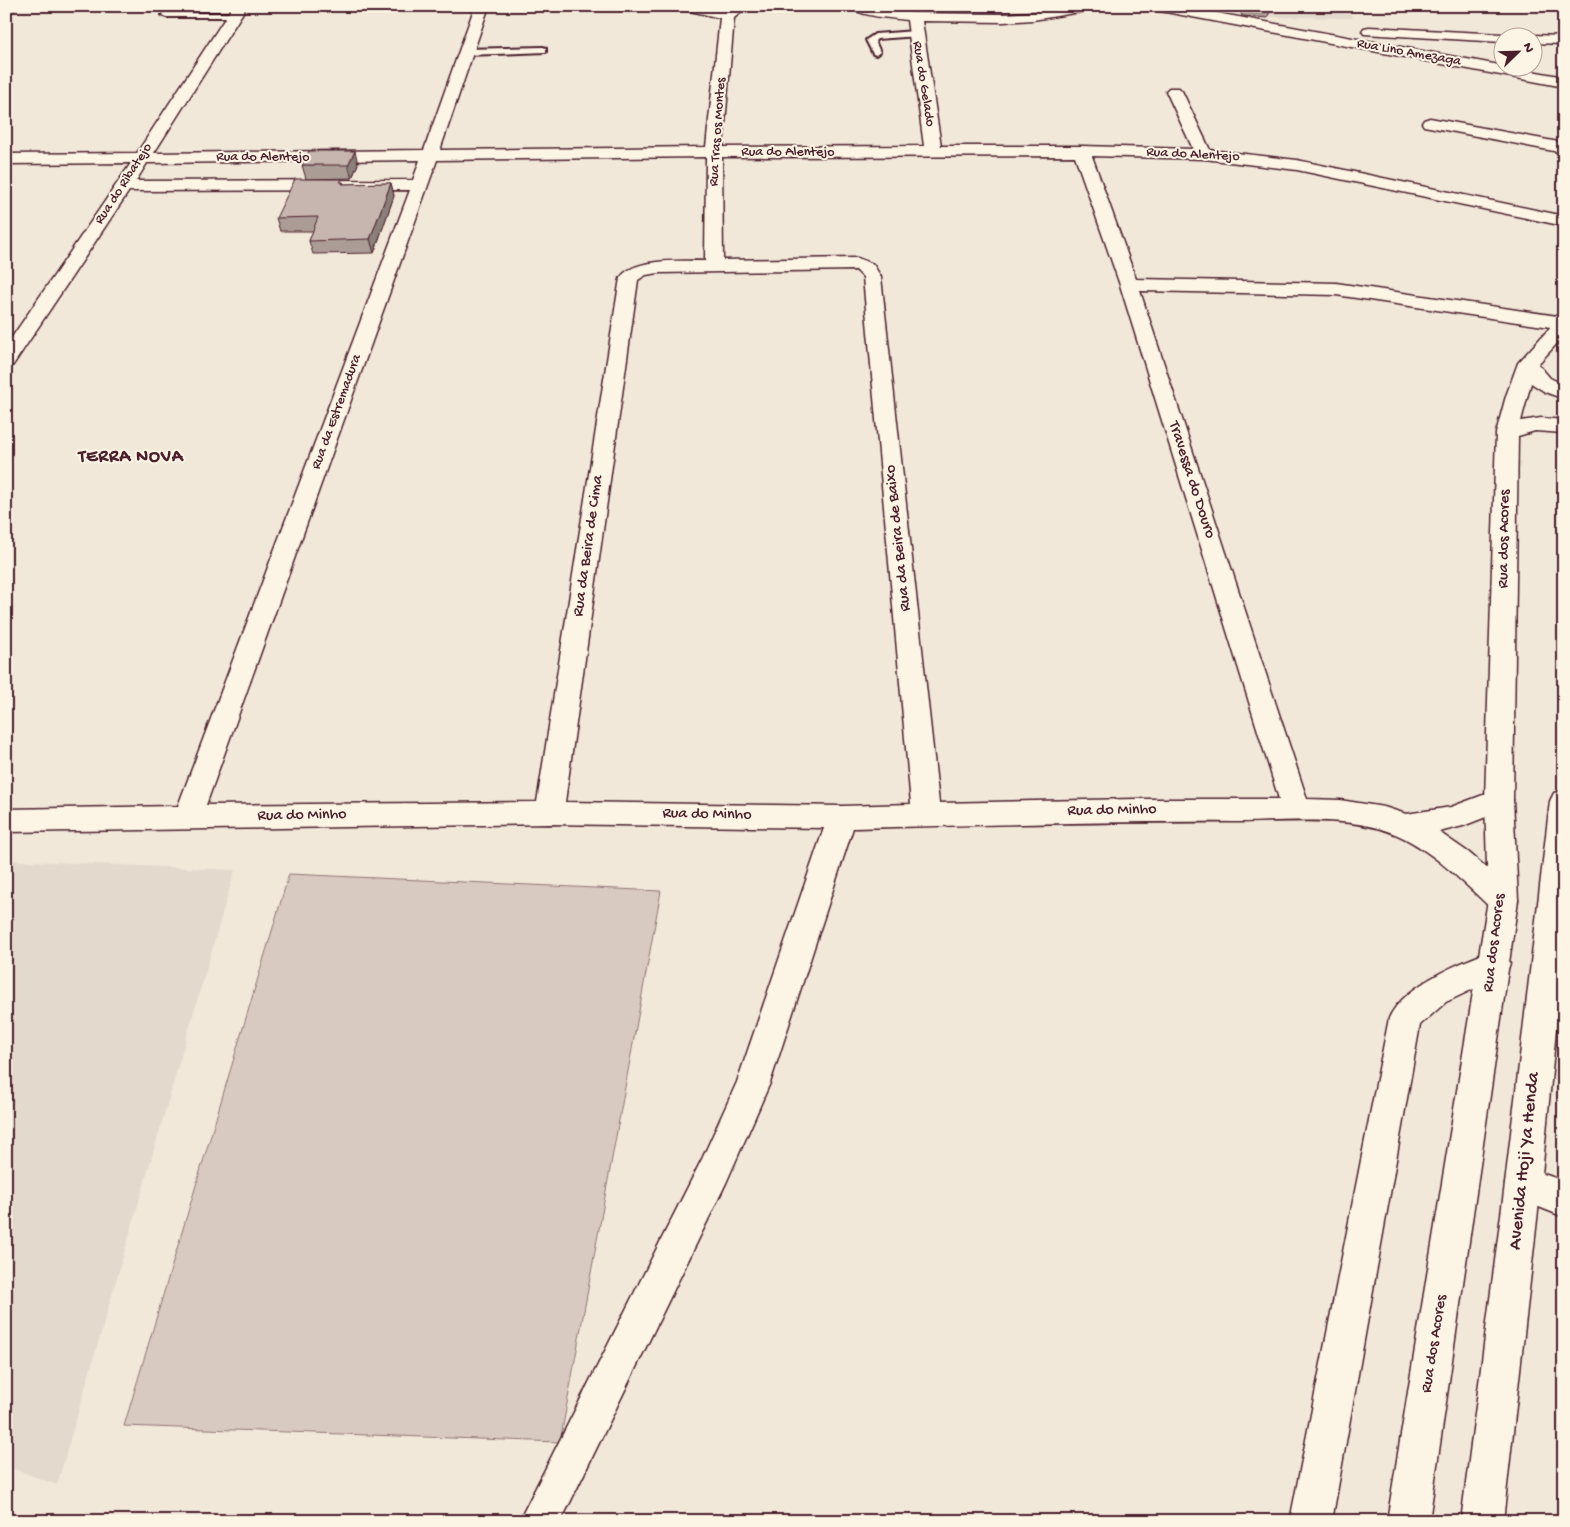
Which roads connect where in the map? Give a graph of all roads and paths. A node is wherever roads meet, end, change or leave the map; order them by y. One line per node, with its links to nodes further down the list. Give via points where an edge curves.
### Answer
1 (482, 6): 18 (street, Rua da Estremadura)
2 (687, 6): 9 (street)
3 (742, 6): 9 (street)
4 (856, 6): 10 (street)
5 (1092, 6): 10 (street, via 1019,18)
6 (1155, 6): 11 (street, Rua Lino Amezaga)
7 (238, 11): 8 (lane); 30 (street, Rua do Ribatejo)
8 (166, 15)
9 (727, 16): 27 (street, Rua Tras os Montes)
10 (914, 17): 13 (street, Rua do Gelado)
11 (1255, 24): 12 (street, Rua Lino Amezaga); 20 (street, Rua Lino Amezaga)
12 (1406, 33): 14 (street, Rua Lino Amezaga); 20 (street, via 1390,40 1397,48)
13 (915, 34): 19 (lane, via 874,36 870,40); 25 (street, Rua do Gelado)
14 (1492, 37)
15 (1542, 39): 16 (street)
16 (1564, 40)
17 (543, 50): 18 (lane)
18 (466, 52): 29 (street, Rua da Estremadura)
19 (876, 52)
20 (1410, 53): 21 (street, Rua Lino Amezaga)
21 (1564, 82)
22 (1174, 91): 28 (street)
23 (1430, 123): 24 (street)
24 (1564, 148)
25 (933, 151): 26 (street, Rua do Alentejo); 27 (street, Rua do Alentejo)
26 (1082, 151): 28 (street, Rua do Alentejo); 36 (street, Travessa do Douro)
27 (714, 152): 29 (street, Rua do Alentejo); 35 (street, Rua Tras os Montes)
28 (1204, 154): 34 (street, Rua do Alentejo, via 1297,165)
29 (429, 155): 30 (street, Rua do Alentejo); 32 (street, Rua da Estremadura)
30 (142, 158): 31 (street, Rua do Alentejo); 33 (street, Rua do Ribatejo)
31 (6, 159)
32 (420, 185): 33 (street); 47 (street, Rua da Estremadura)
33 (124, 186): 38 (street, Rua do Ribatejo)
34 (1564, 221)
35 (714, 266): 45 (street, Rua da Beira de Cima, via 659,266 629,278); 46 (street, Rua da Beira de Baixo, via 865,266 870,270)
36 (1129, 285): 37 (street, via 1336,290); 44 (street, Travessa do Douro)
37 (1564, 324): 39 (street)
38 (6, 361)
39 (1528, 363): 40 (street, via 1534,375 1547,386); 42 (street, Rua dos Acores)
40 (1564, 393)
41 (1564, 428): 42 (street, via 1528,424)
42 (1507, 432): 43 (street, Rua dos Acores)
43 (1499, 800): 51 (street, Rua do Minho, via 1453,818); 52 (street, Rua dos Acores)
44 (1296, 810): 46 (street, Rua do Minho); 51 (street, Rua do Minho, via 1349,813)
45 (549, 813): 47 (street, Rua do Minho); 48 (street, Rua do Minho)
46 (926, 814): 48 (street, Rua do Minho)
47 (188, 817): 50 (street, Rua do Minho)
48 (842, 817): 56 (street, via 753,1083 714,1171)
49 (1563, 818): 54 (street, Avenida Hoji Ya Henda)
50 (6, 821)
51 (1406, 826): 52 (street, Rua do Minho, via 1456,859)
52 (1503, 900): 53 (street, Rua dos Acores)
53 (1494, 964): 57 (street, via 1435,992 1405,1018); 58 (street, Rua dos Acores)
54 (1523, 1184): 55 (street); 59 (street, Avenida Hoji Ya Henda)
55 (1564, 1199)
56 (539, 1521)
57 (1311, 1521)
58 (1408, 1521)
59 (1482, 1521)

